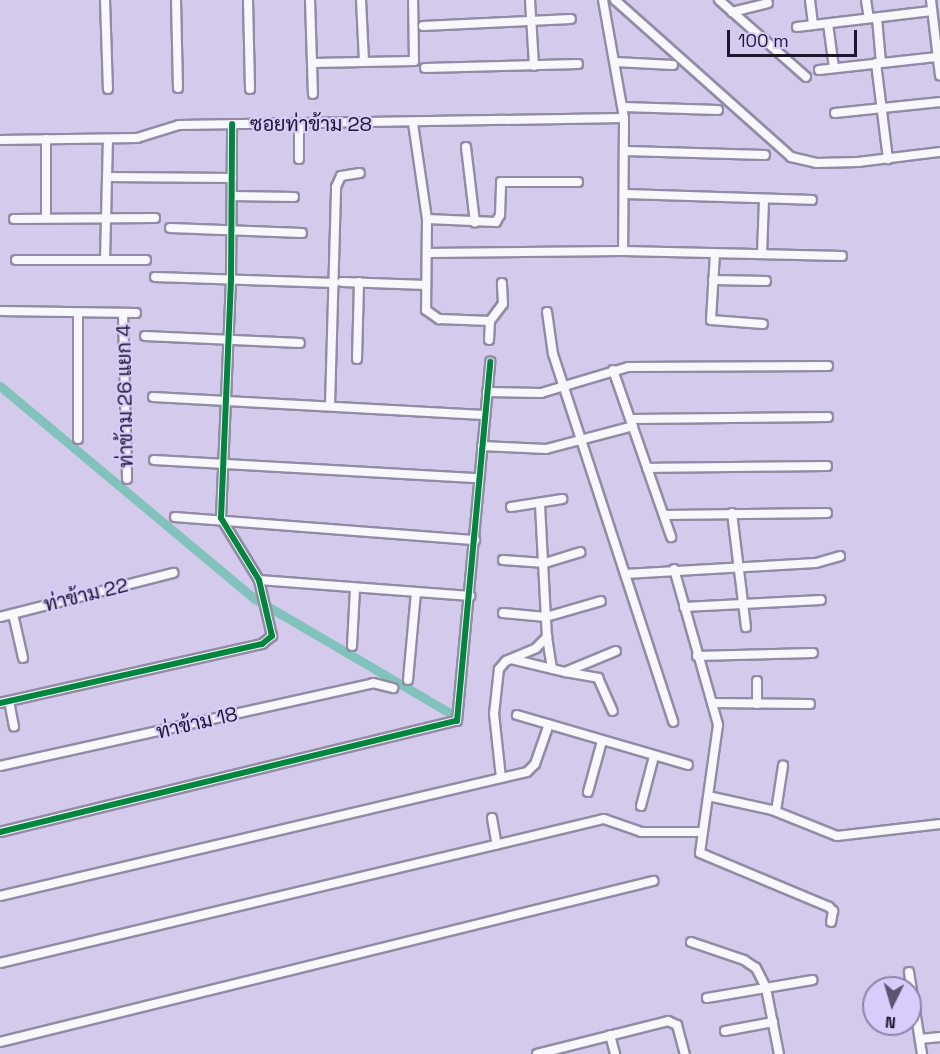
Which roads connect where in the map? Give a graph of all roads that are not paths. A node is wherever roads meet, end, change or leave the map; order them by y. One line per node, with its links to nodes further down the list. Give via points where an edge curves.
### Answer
1 (105, 0): 39 (street)
2 (176, 0): 38 (street)
3 (248, 0): 40 (street)
4 (310, 0): 28 (street)
5 (362, 0): 26 (street)
6 (413, 0): 26 (street, via 414,61)
7 (530, 0): 19 (street)
8 (603, 0): 27 (street)
9 (615, 0): 59 (street, via 791,157 816,163)
10 (719, 0): 16 (street)
11 (810, 0): 21 (street)
12 (866, 0): 17 (street)
13 (932, 0): 15 (street)
14 (768, 3): 16 (street)
15 (932, 11): 17 (street); 24 (street)
16 (732, 12): 37 (street)
17 (873, 18): 20 (street); 29 (street)
18 (571, 19): 19 (street)
19 (531, 22): 22 (street); 32 (street)
20 (828, 24): 21 (street); 34 (street)
21 (813, 25): 23 (street)
22 (423, 26)
23 (796, 27)
24 (938, 46): 25 (street)
25 (937, 57): 29 (street); 36 (street)
26 (364, 62): 28 (street)
27 (615, 62): 31 (street); 43 (street)
28 (313, 63): 41 (street)
29 (879, 63): 34 (street); 44 (street)
30 (578, 64): 32 (street)
31 (673, 65)
32 (534, 66): 33 (street)
33 (425, 68)
34 (834, 68): 35 (street)
35 (819, 70)
36 (940, 75)
37 (806, 77)
38 (178, 88)
39 (108, 89)
40 (250, 89)
41 (313, 94)
42 (940, 102): 44 (street)
43 (623, 107): 45 (street); 47 (street)
44 (882, 108): 46 (street); 59 (street)
45 (718, 110)
46 (836, 113)
47 (624, 118): 49 (street, ซอยท่าข้าม 28); 55 (street)
48 (299, 123): 49 (street, ซอยท่าข้าม 28); 50 (street, ซอยท่าข้าม 28); 58 (street)
49 (412, 123): 73 (street)
50 (232, 124): 52 (street, ซอยท่าข้าม 28, via 179,125 137,138); 62 (street)
51 (46, 139): 52 (street, ซอยท่าข้าม 28); 53 (street, ซอยท่าข้าม 28); 70 (street)
52 (108, 139): 61 (street)
53 (0, 140)
54 (466, 147): 74 (street)
55 (626, 151): 57 (street); 64 (street)
56 (940, 152): 59 (street)
57 (765, 156)
58 (299, 159)
59 (888, 159)
60 (360, 173): 90 (street, via 341,176 336,187)
61 (107, 177): 62 (street); 69 (street)
62 (232, 178): 65 (street)
63 (578, 182): 74 (street, via 501,182 499,219)
64 (626, 194): 67 (street); 78 (street)
65 (232, 196): 66 (street); 76 (street)
66 (294, 197)
67 (764, 199): 68 (street); 81 (street)
68 (812, 200)
69 (106, 217): 70 (street); 71 (street); 84 (street)
70 (46, 218): 72 (street)
71 (155, 218)
72 (14, 219)
73 (427, 219): 74 (street); 79 (street)
74 (475, 222)
75 (170, 228): 76 (street)
76 (232, 231): 77 (street); 88 (street)
77 (302, 233)
78 (623, 251): 79 (street); 80 (street)
79 (428, 253): 93 (street)
80 (715, 253): 81 (street); 87 (street)
81 (762, 254): 82 (street)
82 (842, 256)
83 (16, 260): 84 (street)
84 (105, 260): 85 (street)
85 (147, 260)
86 (155, 277): 88 (street)
87 (713, 280): 89 (street); 100 (street, via 711,320)
88 (231, 281): 90 (street); 102 (street)
89 (766, 281)
90 (339, 282): 91 (street); 113 (street)
91 (359, 282): 93 (street); 105 (street)
92 (502, 283): 99 (street, via 502,304)
93 (426, 285): 99 (street, via 426,310 430,316)
94 (0, 311): 98 (street)
95 (547, 312): 109 (street, via 551,345)
96 (123, 313): 97 (street); 98 (street); 125 (street, ท่าข้าม 26 แยก 4)
97 (136, 313)
98 (78, 314): 117 (street)
99 (490, 321): 103 (street)
100 (763, 324)
101 (145, 336): 102 (street)
102 (228, 340): 104 (street); 112 (street)
103 (489, 340)
104 (300, 343)
105 (357, 359)
106 (490, 362): 110 (street)
107 (828, 366): 108 (street, via 639,366)
108 (614, 370): 109 (street); 116 (street)
109 (564, 388): 110 (street, via 532,393); 118 (street)
110 (487, 392): 114 (street)
111 (153, 398): 112 (street)
112 (225, 401): 113 (street); 121 (street)
113 (330, 406): 114 (street)
114 (484, 415): 119 (street)
115 (828, 417): 116 (street)
116 (632, 423): 118 (street); 123 (street)
117 (78, 439)
118 (581, 439): 119 (street, via 546,449); 143 (street)
119 (482, 446): 124 (street)
120 (154, 460): 121 (street)
121 (221, 464): 124 (street); 133 (street)
122 (827, 466): 123 (street)
123 (647, 468): 131 (street)
124 (479, 478): 135 (street)
125 (127, 479)
126 (562, 499): 127 (street)
127 (540, 505): 128 (street); 139 (street)
128 (511, 507)
129 (732, 513): 130 (street); 131 (street); 140 (street)
130 (827, 513)
131 (664, 515): 134 (street)
132 (175, 517): 133 (street)
133 (221, 518): 135 (street); 144 (street)
134 (671, 537)
135 (475, 540): 147 (street)
136 (580, 552): 139 (street)
137 (840, 556): 140 (street, via 816,563)
138 (503, 560): 139 (street)
139 (545, 563): 155 (street)
140 (737, 565): 141 (street); 150 (street)
141 (674, 570): 143 (street); 151 (street)
142 (173, 573): 153 (street, ท่าข้าม 22)
143 (625, 574): 175 (street)
144 (259, 580): 145 (street); 169 (street, via 272,632 262,644)
145 (355, 588): 146 (street); 158 (street)
146 (416, 592): 147 (street); 166 (street)
147 (470, 596): 190 (street, via 463,694 458,721 453,724)
148 (821, 600): 150 (street)
149 (601, 601): 155 (street)
150 (742, 602): 151 (street); 156 (street)
151 (684, 607): 161 (street)
152 (503, 613): 155 (street)
153 (14, 614): 154 (street, ท่าข้าม 22); 162 (street)
154 (0, 617)
155 (546, 617): 157 (street)
156 (746, 627)
157 (547, 637): 163 (street, via 536,648); 164 (street)
158 (352, 646)
159 (616, 651): 165 (street)
160 (813, 653): 161 (street)
161 (697, 656): 170 (street)
162 (23, 658)
163 (511, 659): 164 (street); 183 (street, via 499,669 494,714)
164 (552, 669): 165 (street)
165 (565, 672): 173 (street, via 598,678)
166 (408, 680)
167 (757, 681): 171 (street)
168 (393, 688): 181 (street, ท่าข้าม 18, via 373,683)
169 (4, 702): 177 (street)
170 (712, 703): 171 (street); 185 (street, via 718,734)
171 (757, 704): 172 (street)
172 (810, 704)
173 (613, 711)
174 (517, 715): 176 (street)
175 (673, 722)
176 (549, 724): 178 (street); 183 (street, via 532,768)
177 (14, 728)
178 (602, 741): 179 (street); 184 (street)
179 (654, 756): 180 (street); 186 (street)
180 (688, 765)
181 (0, 766)
182 (783, 766): 187 (street)
183 (501, 778): 194 (street)
184 (588, 792)
185 (708, 796): 187 (street); 191 (street)
186 (641, 806)
187 (776, 811): 189 (street, via 837,836)
188 (492, 818): 192 (street)
189 (940, 824)
190 (0, 832)
191 (701, 832): 192 (street, via 641,832 604,819); 195 (street, via 700,853 829,907 833,911)
192 (497, 845): 197 (street)
193 (653, 880): 207 (street)
194 (0, 896)
195 (831, 922)
196 (691, 942): 200 (street, via 751,964)
197 (0, 963)
198 (909, 972): 206 (street)
199 (812, 980): 200 (street)
200 (766, 988): 201 (street); 202 (street)
201 (706, 998)
202 (773, 1022): 203 (street); 211 (street)
203 (724, 1031)
204 (610, 1035): 208 (street); 209 (street); 210 (street, via 672,1022 677,1025)
205 (940, 1037): 206 (street)
206 (920, 1039): 212 (street)
207 (0, 1042)
208 (537, 1054)
209 (615, 1054)
210 (685, 1054)
211 (779, 1054)
212 (922, 1054)

